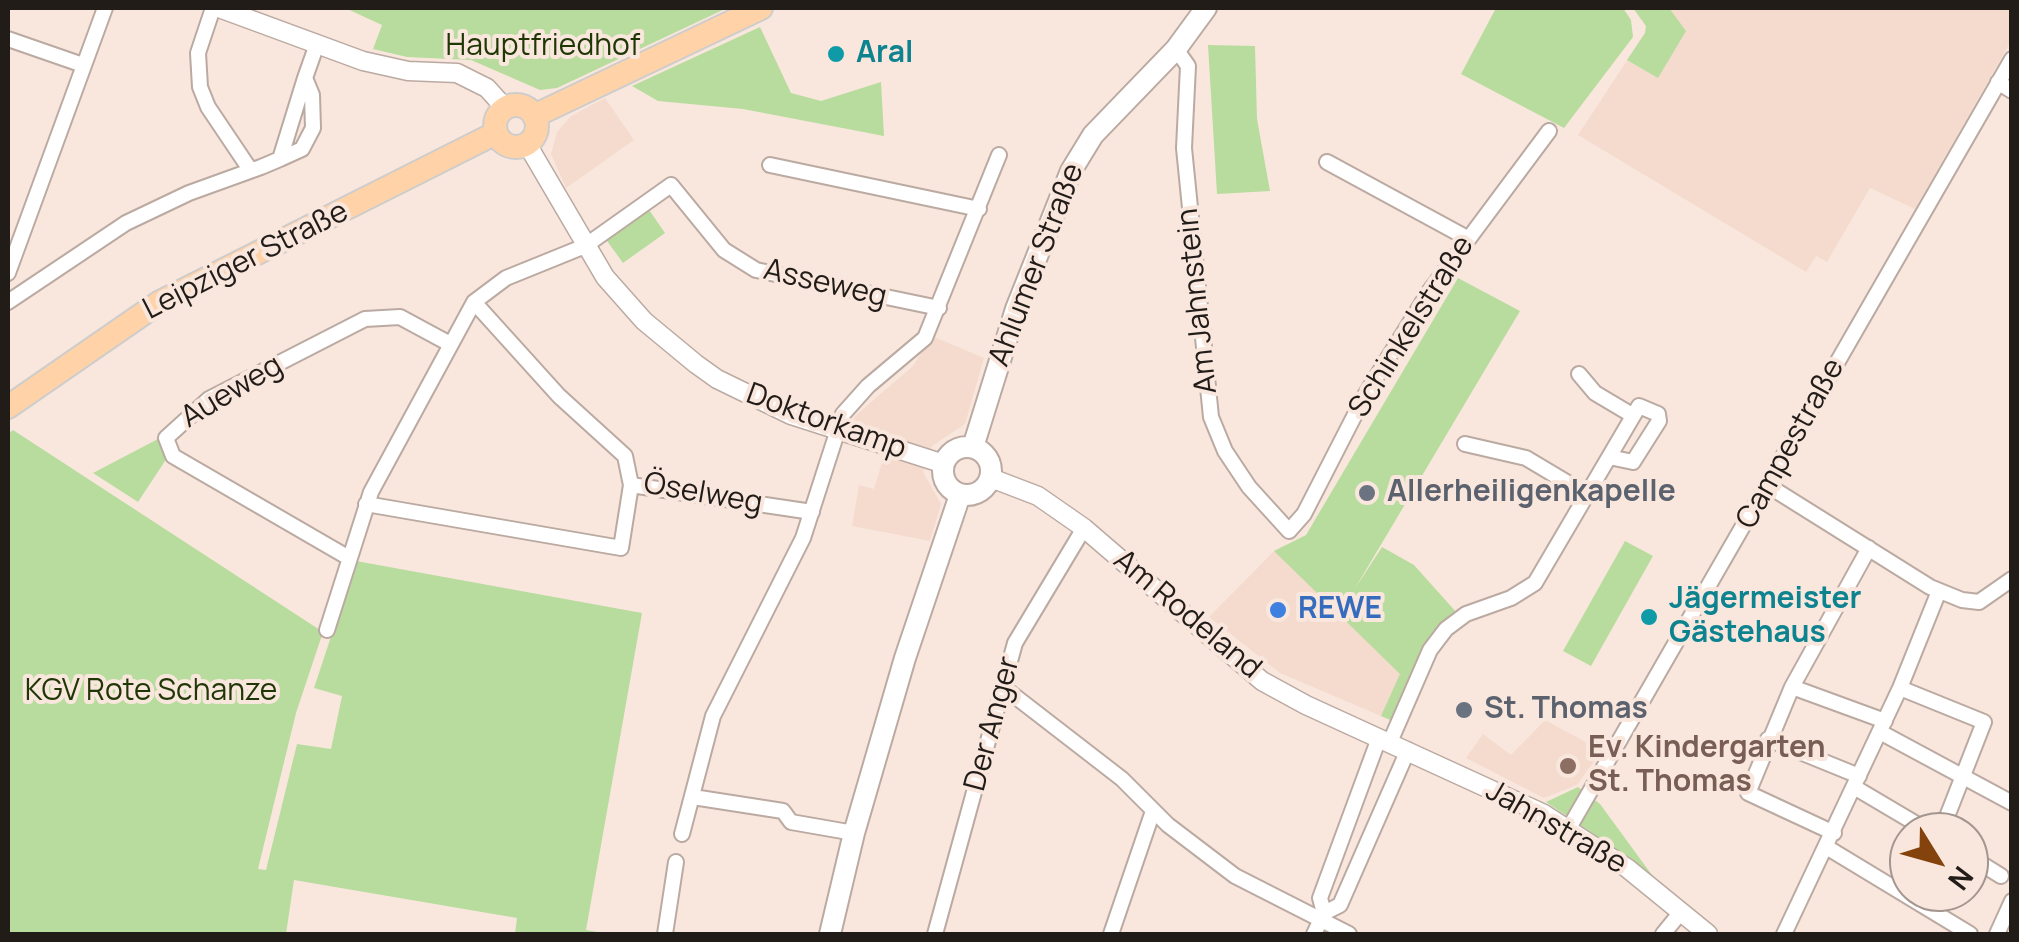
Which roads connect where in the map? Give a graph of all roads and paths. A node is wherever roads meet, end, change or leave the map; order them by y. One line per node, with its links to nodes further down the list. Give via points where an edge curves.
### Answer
1 (105, 8): 9 (street)
2 (218, 8): 6 (street); 22 (street, via 198,54 200,87)
3 (761, 8): 14 (main road)
4 (1206, 8): 7 (main road, Ahlumer Straße)
5 (8, 38): 9 (street)
6 (316, 44): 10 (street); 13 (street, via 408,71 457,73 487,88)
7 (1176, 49): 36 (main road, Ahlumer Straße, via 1104,122 1071,171 1030,268); 47 (street, Am Jahnstein, via 1188,66 1184,148 1210,417 1249,488)
8 (2012, 59): 11 (street, Campestraße)
9 (84, 66): 26 (street)
10 (305, 78): 19 (street); 19 (street, via 314,128 302,149)
11 (1998, 82): 12 (street); 41 (street, Campestraße)
12 (2012, 91)
13 (505, 108): 14 (main road, via 519,106); 16 (main road)
14 (534, 116): 17 (main road, via 536,131)
15 (1549, 131): 24 (street, Schinkelstraße)
16 (496, 133): 17 (main road, via 509,146); 32 (main road, Leipziger Straße, via 160,302)
17 (527, 144): 25 (street, Doktorkamp)
18 (998, 155): 23 (street)
19 (280, 159): 22 (street)
20 (1327, 162): 24 (street)
21 (770, 165): 23 (street)
22 (249, 168): 27 (street, via 126,223)
23 (979, 209): 29 (street)
24 (1467, 238): 47 (street, Schinkelstraße, via 1396,344)
25 (585, 246): 28 (street, Asseweg, via 506,278); 29 (street, Asseweg, via 671,185 724,250 756,270); 34 (street, Doktorkamp, via 644,321 716,379)
26 (8, 273)
27 (8, 302)
28 (474, 302): 30 (street); 40 (street, Öselweg, via 559,396 625,456)
29 (939, 308): 34 (street, via 925,338 852,402)
30 (450, 344): 44 (street); 49 (street, Aueweg, via 400,317 365,319 209,400 169,431 173,456)
31 (1579, 374): 33 (street)
32 (8, 407)
33 (1632, 416): 37 (street); 37 (street, via 1638,406 1648,407 1659,421 1634,462)
34 (837, 430): 38 (street, Doktorkamp); 45 (street)
35 (1465, 444): 43 (street, via 1526,458)
36 (972, 447): 38 (main road, via 955,450); 39 (main road, via 987,456)
37 (1609, 457): 43 (street)
38 (944, 464): 42 (main road, via 947,485)
39 (991, 478): 42 (main road, via 979,493); 46 (street, Am Rodeland, via 1038,496)
40 (631, 485): 44 (street, via 620,548); 45 (street, Öselweg)
41 (1767, 485): 48 (street); 67 (street, Campestraße)
42 (960, 495): 68 (main road)
43 (1588, 495): 58 (street, via 1535,584 1446,628)
44 (366, 504): 49 (street)
45 (812, 512): 62 (street, via 725,684)
46 (1084, 528): 53 (street, Der Anger, via 1024,623); 58 (street, Am Rodeland, via 1262,681)
47 (1289, 531)
48 (1869, 548): 51 (street); 54 (street)
49 (349, 558): 52 (street)
50 (2012, 579): 51 (street, via 1979,602)
51 (1939, 591): 55 (street)
52 (327, 630)
53 (1004, 688): 64 (street); 82 (street, Der Anger)
54 (1792, 688): 56 (street); 57 (street)
55 (1900, 688): 56 (street); 60 (street, via 1984,722)
56 (1882, 726): 60 (street); 61 (street)
57 (1768, 739): 61 (street); 69 (street, via 1748,792)
58 (1384, 740): 59 (street, Jahnstraße); 79 (street, via 1320,898)
59 (1408, 750): 67 (street, Jahnstraße); 79 (street, via 1340,906)
60 (1965, 778): 63 (street); 66 (street)
61 (1856, 781): 65 (street); 69 (street)
62 (693, 797): 68 (street, via 783,811 791,822); 70 (street)
63 (2012, 803)
64 (1154, 811): 79 (street, via 1235,876); 83 (street)
65 (1901, 812)
66 (1949, 812)
67 (1569, 828): 77 (street, Jahnstraße)
68 (854, 833): 81 (main road)
69 (1834, 833): 71 (street)
70 (682, 834)
71 (1828, 848): 75 (street); 87 (street)
72 (676, 862): 80 (street)
73 (1989, 868): 74 (street)
74 (2001, 876)
75 (1889, 883)
76 (2012, 901): 89 (street)
77 (1681, 912): 85 (street); 86 (street, Jahnstraße)
78 (1936, 912): 88 (street)
79 (1319, 923): 84 (street)
80 (665, 934)
81 (830, 934)
82 (935, 934)
83 (1111, 934)
84 (1349, 934)
85 (1663, 934)
86 (1708, 934)
87 (1784, 934)
88 (1970, 934)
89 (1997, 934)

